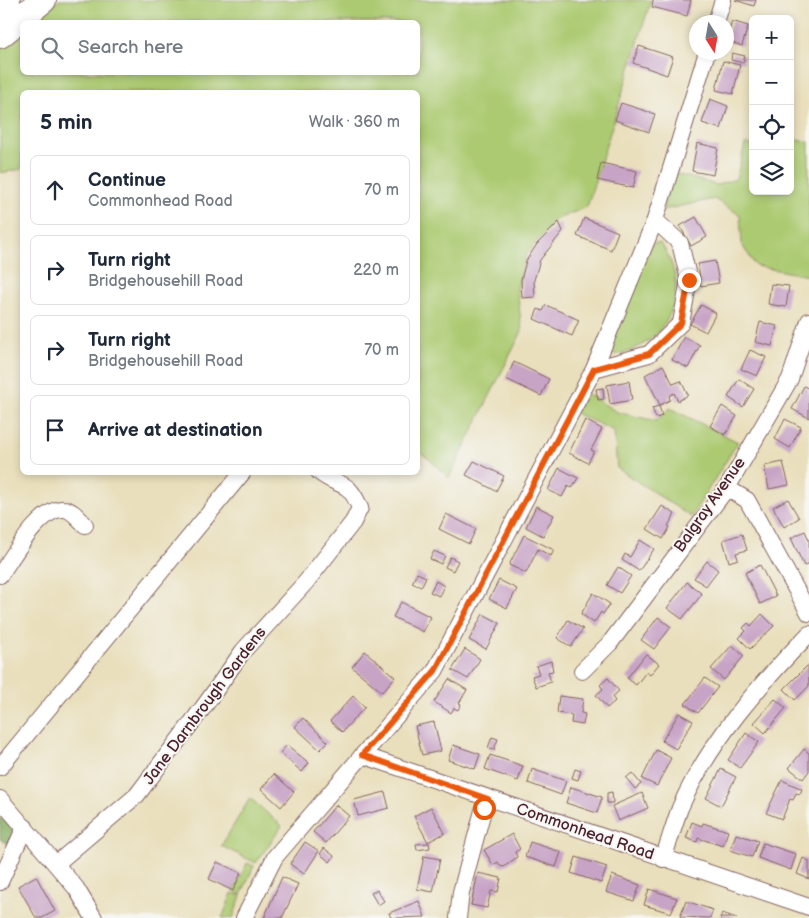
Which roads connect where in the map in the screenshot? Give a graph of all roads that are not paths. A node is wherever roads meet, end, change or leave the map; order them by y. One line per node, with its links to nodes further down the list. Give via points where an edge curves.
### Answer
1 (7, 0): 4 (highway)
2 (43, 0): 6 (highway)
3 (723, 0): 5 (street)
4 (0, 6)
5 (718, 15)
6 (0, 35)
7 (705, 60): 8 (street)
8 (655, 220): 10 (street); 10 (street, via 680,243 689,280 681,323 649,354)
9 (809, 321): 13 (street, Balgray Avenue, via 790,379)
10 (594, 369): 19 (street, via 435,671)
11 (241, 475): 20 (street)
12 (322, 475): 25 (street, Jane Darnbrough Gardens, via 347,487 354,495 360,508 354,522 306,582 243,651 137,795)
13 (726, 488): 16 (street, via 748,500); 18 (street, Balgray Avenue, via 610,643)
14 (85, 524): 15 (street, via 70,511 62,509 48,513 32,529)
15 (0, 575)
16 (809, 613)
17 (809, 634): 24 (street, via 770,674 708,755 680,808)
18 (582, 671)
19 (362, 755): 22 (street, Commonhead Road); 29 (street, via 275,857)
20 (0, 767)
21 (0, 799): 23 (street)
22 (488, 799): 24 (street, Commonhead Road); 30 (street, via 460,892)
23 (25, 827): 25 (street); 26 (street)
24 (663, 859): 27 (street, Commonhead Road)
25 (56, 864): 28 (street, via 76,888)
26 (0, 882)
27 (809, 907)
28 (94, 918)
29 (244, 918)
30 (458, 918)

